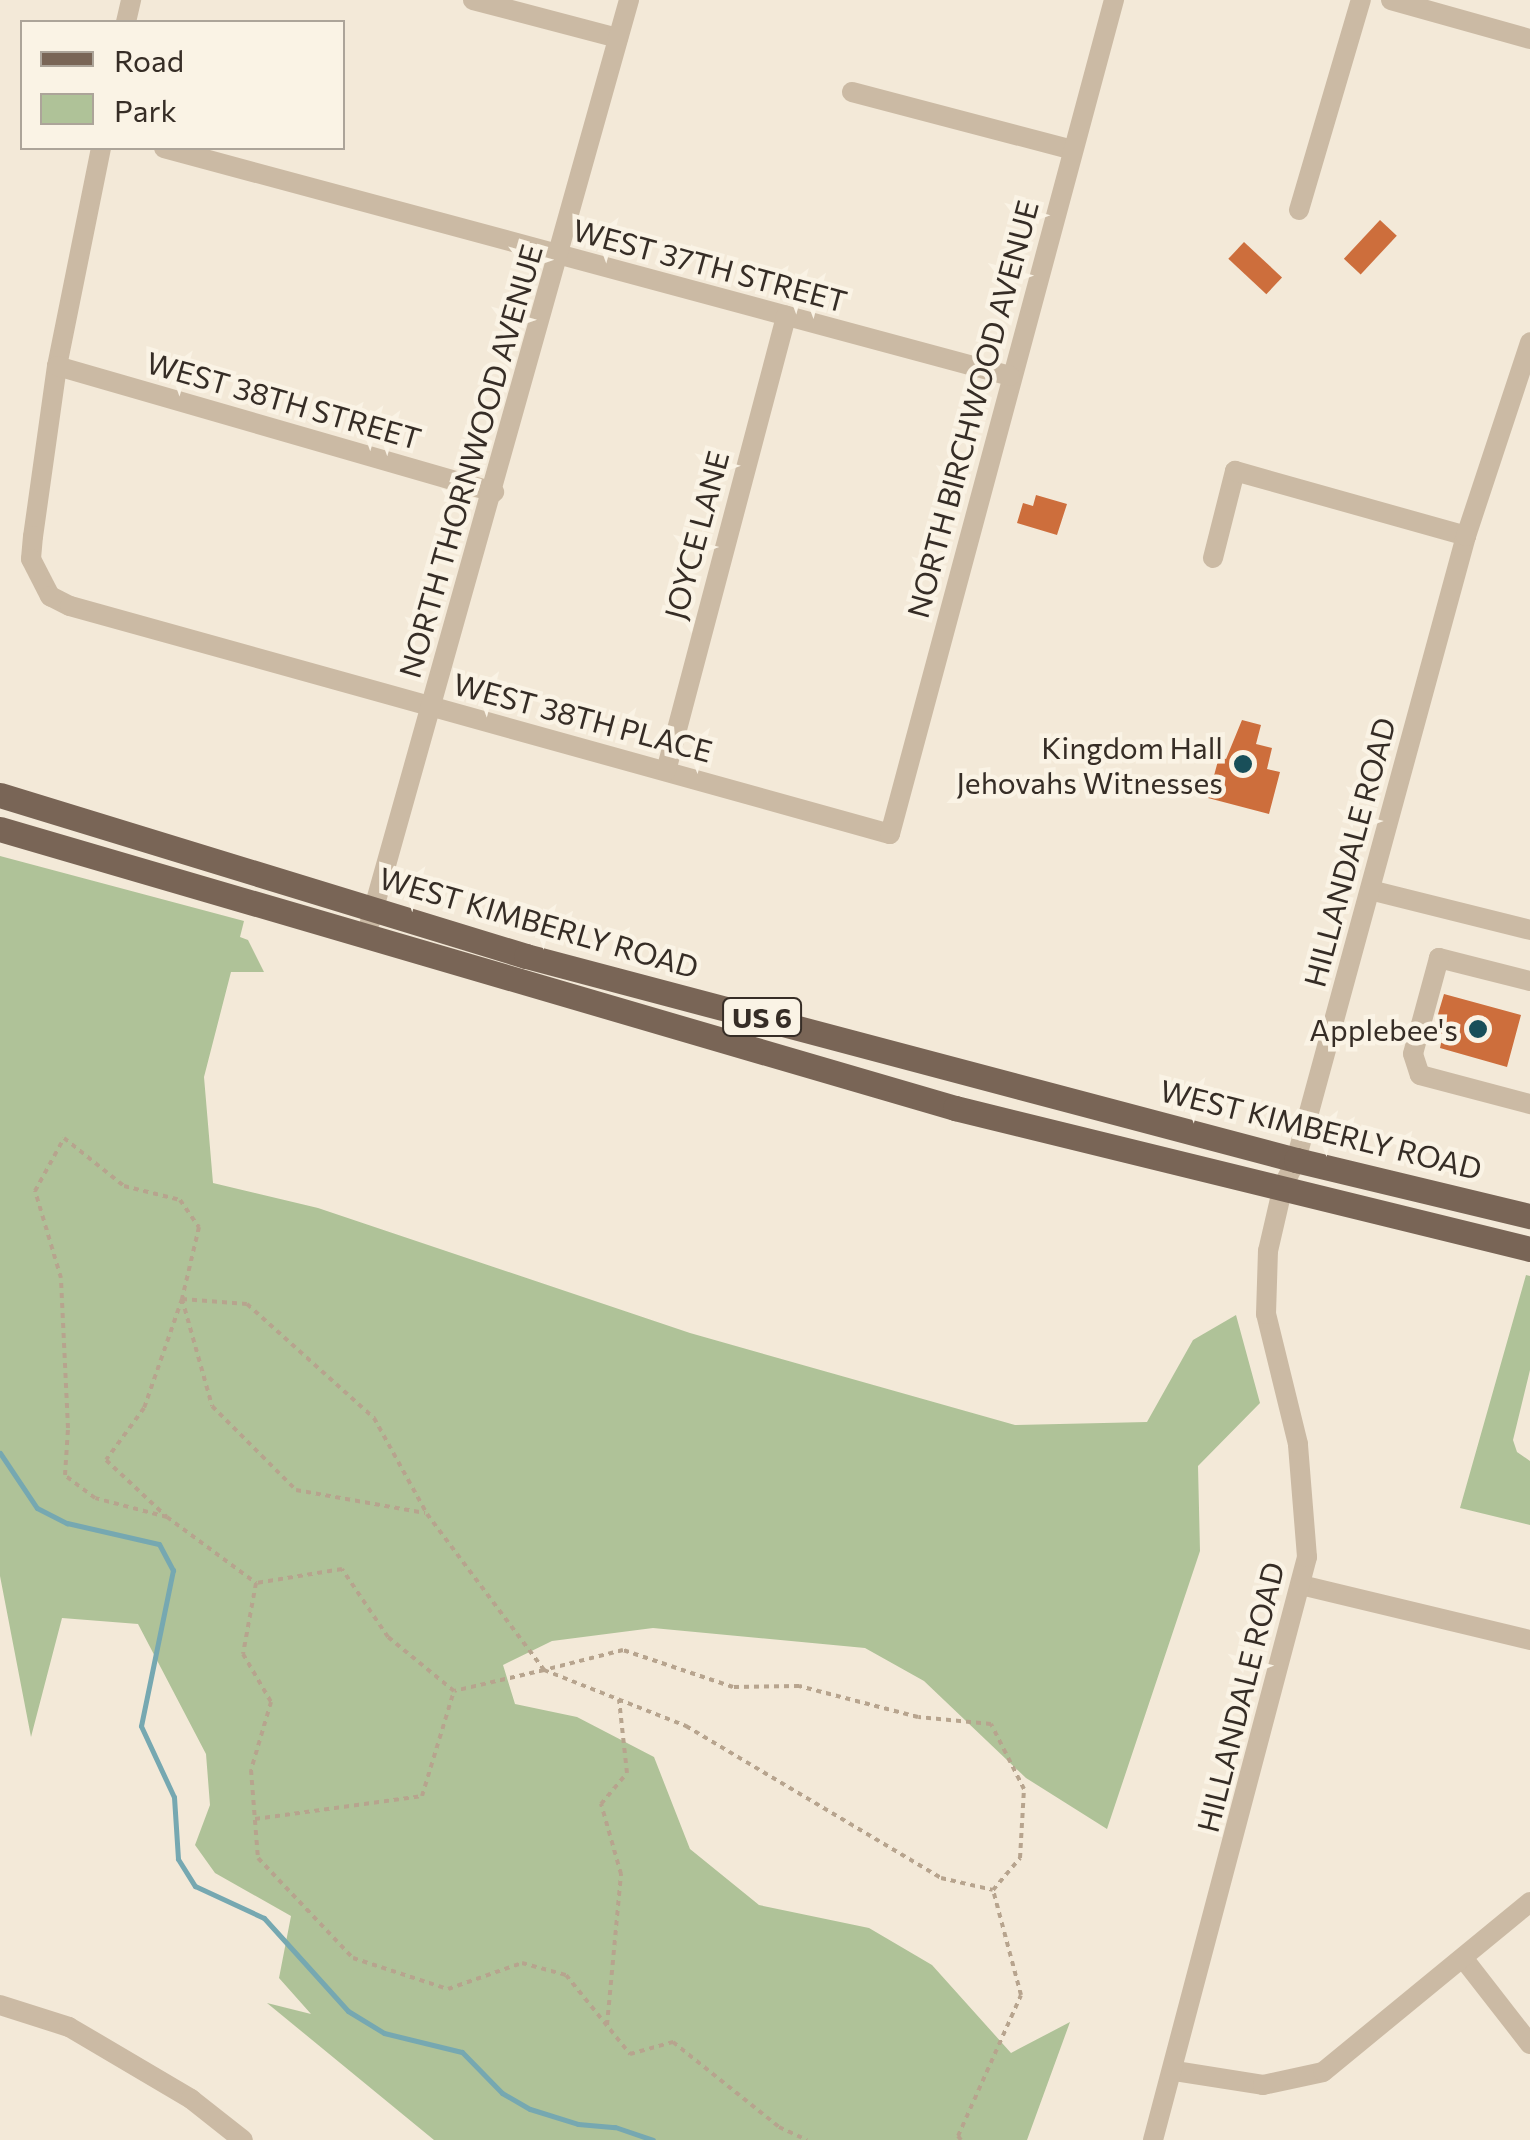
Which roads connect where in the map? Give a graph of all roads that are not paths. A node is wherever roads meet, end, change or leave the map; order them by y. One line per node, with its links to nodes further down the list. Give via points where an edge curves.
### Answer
1 (473, 0): 6 (street)
2 (628, 0): 6 (street, NORTH THORNWOOD AVENUE)
3 (1114, 0): 11 (street, NORTH BIRCHWOOD AVENUE)
4 (1360, 0): 12 (street)
5 (1391, 0): 7 (street)
6 (618, 38): 13 (street, NORTH THORNWOOD AVENUE)
7 (1530, 39)
8 (852, 92): 11 (street)
9 (101, 150): 16 (street)
10 (171, 150): 13 (street, WEST 37TH STREET)
11 (1073, 150): 17 (street, NORTH BIRCHWOOD AVENUE)
12 (1299, 210)
13 (560, 256): 14 (street, WEST 37TH STREET); 18 (street, NORTH THORNWOOD AVENUE)
14 (786, 316): 17 (street, WEST 37TH STREET); 22 (street, JOYCE LANE)
15 (1530, 342): 19 (street, HILLANDALE ROAD)
16 (57, 366): 18 (street, WEST 38TH STREET); 21 (street, WEST 38TH PLACE, via 31,559 50,596)
17 (1010, 376): 25 (street, NORTH BIRCHWOOD AVENUE)
18 (494, 492): 21 (street, NORTH THORNWOOD AVENUE)
19 (1466, 536): 20 (street, via 1235,471); 26 (street, HILLANDALE ROAD)
20 (1213, 558)
21 (432, 707): 22 (street, WEST 38TH PLACE); 27 (street, NORTH THORNWOOD AVENUE)
22 (666, 771): 25 (street, WEST 38TH PLACE)
23 (0, 794): 27 (main road, WEST KIMBERLY ROAD / US 6)
24 (0, 829): 29 (main road, WEST KIMBERLY ROAD / US 6)
25 (890, 834)
26 (1370, 890): 28 (street); 32 (street, HILLANDALE ROAD)
27 (374, 910): 29 (street, NORTH THORNWOOD AVENUE); 32 (main road, WEST KIMBERLY ROAD / US 6)
28 (1530, 930)
29 (366, 937): 33 (main road, WEST KIMBERLY ROAD / US 6, via 955,1108)
30 (1530, 981): 31 (street, via 1439,958 1413,1054 1420,1075)
31 (1530, 1104)
32 (1296, 1160): 33 (street, HILLANDALE ROAD); 34 (main road, WEST KIMBERLY ROAD / US 6)
33 (1282, 1186): 35 (main road, WEST KIMBERLY ROAD / US 6); 36 (street, HILLANDALE ROAD, via 1268,1251 1266,1314 1298,1444 1307,1557)
34 (1530, 1216)
35 (1530, 1249)
36 (1301, 1586): 37 (street); 42 (street, HILLANDALE ROAD)
37 (1530, 1640)
38 (1530, 1902): 39 (street)
39 (1463, 1958): 41 (street); 42 (street, via 1322,2072 1262,2085)
40 (0, 2005): 43 (street, via 69,2027 191,2099)
41 (1530, 2044)
42 (1175, 2071): 44 (street, HILLANDALE ROAD)
43 (243, 2140)
44 (1154, 2140)

